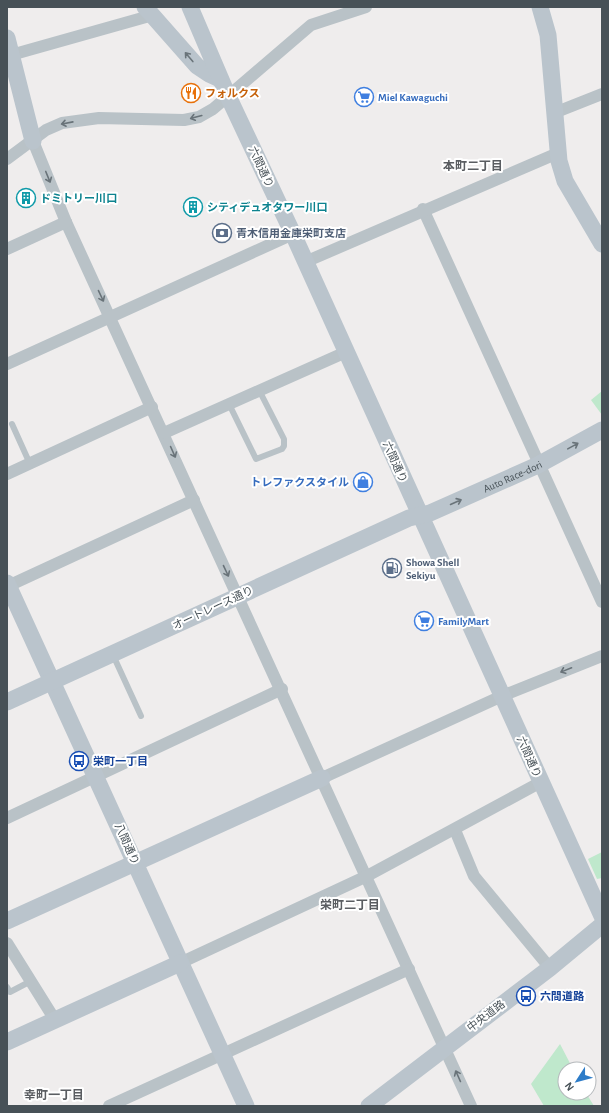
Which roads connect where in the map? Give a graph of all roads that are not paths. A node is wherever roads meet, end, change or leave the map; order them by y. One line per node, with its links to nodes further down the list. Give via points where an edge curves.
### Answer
1 (190, 7): 6 (street, 六間通り)
2 (366, 7): 8 (street, via 311,25)
3 (540, 7): 9 (street, via 548,35)
4 (149, 11): 5 (street); 6 (street, one-way to 4, via 197,66)
5 (9, 48): 10 (street)
6 (220, 79): 8 (street, 六間通り)
7 (602, 94): 9 (street)
8 (228, 96): 10 (street, one-way to 10, via 199,117 184,120 99,118 62,123 46,130); 15 (street, 六間通り)
9 (554, 113): 11 (street)
10 (34, 141): 12 (street); 14 (street, one-way to 14)
11 (558, 153): 13 (street); 16 (street, via 565,181)
12 (7, 160)
13 (423, 209): 18 (street); 29 (street)
14 (66, 222): 17 (street); 19 (street, one-way to 19)
15 (293, 234): 18 (street, 六間通り); 19 (street)
16 (602, 244)
17 (7, 249)
18 (305, 262): 20 (street, 六間通り)
19 (110, 317): 21 (street); 24 (street)
20 (346, 352): 22 (street); 32 (street, 六間通り)
21 (7, 364)
22 (259, 390): 23 (street); 23 (lane, via 284,439 282,449 256,459)
23 (229, 404): 27 (street)
24 (152, 407): 27 (street); 28 (street)
25 (12, 424): 28 (lane)
26 (602, 430): 29 (street, Auto Race-dori, one-way to 26)
27 (164, 433): 31 (street, one-way to 31)
28 (30, 464): 30 (street)
29 (538, 465): 32 (street, Auto Race-dori, one-way to 29); 35 (street)
30 (7, 474)
31 (194, 500): 33 (street); 34 (street, one-way to 34)
32 (420, 516): 34 (street, オートレース通り, via 409,518); 40 (street, 六間通り)
33 (7, 585): 38 (street, 八間通り)
34 (238, 596): 36 (street, オートレース通り); 39 (street)
35 (602, 602)
36 (112, 654): 38 (street, オートレース通り); 42 (lane)
37 (602, 656): 40 (street, one-way to 40)
38 (52, 682): 41 (street, オートレース通り); 43 (street, 八間通り)
39 (282, 689): 43 (street); 44 (street)
40 (502, 696): 44 (street); 45 (street, 六間通り)
41 (7, 702)
42 (141, 716)
43 (96, 777): 46 (street); 48 (street, 八間通り)
44 (322, 778): 48 (street); 49 (street)
45 (541, 782): 47 (street); 50 (street, 六間通り)
46 (7, 818)
47 (455, 830): 49 (street); 55 (street, via 474,876)
48 (136, 864): 51 (street); 54 (street, 八間通り)
49 (368, 876): 54 (street); 56 (street)
50 (602, 916)
51 (7, 921)
52 (602, 925): 55 (street, 中央道路)
53 (7, 943): 57 (street)
54 (180, 963): 59 (street); 62 (street, 八間通り)
55 (550, 968): 61 (street, 中央道路)
56 (409, 969): 61 (street); 62 (street)
57 (31, 981): 58 (lane, via 10,992); 59 (street)
58 (7, 988)
59 (55, 1020): 60 (street)
60 (7, 1042)
61 (445, 1047): 65 (street, 中央道路); 66 (street, one-way to 61)
62 (223, 1054): 63 (street); 64 (street, 八間通り)
63 (110, 1106)
64 (246, 1106)
65 (369, 1106)
66 (471, 1106)

